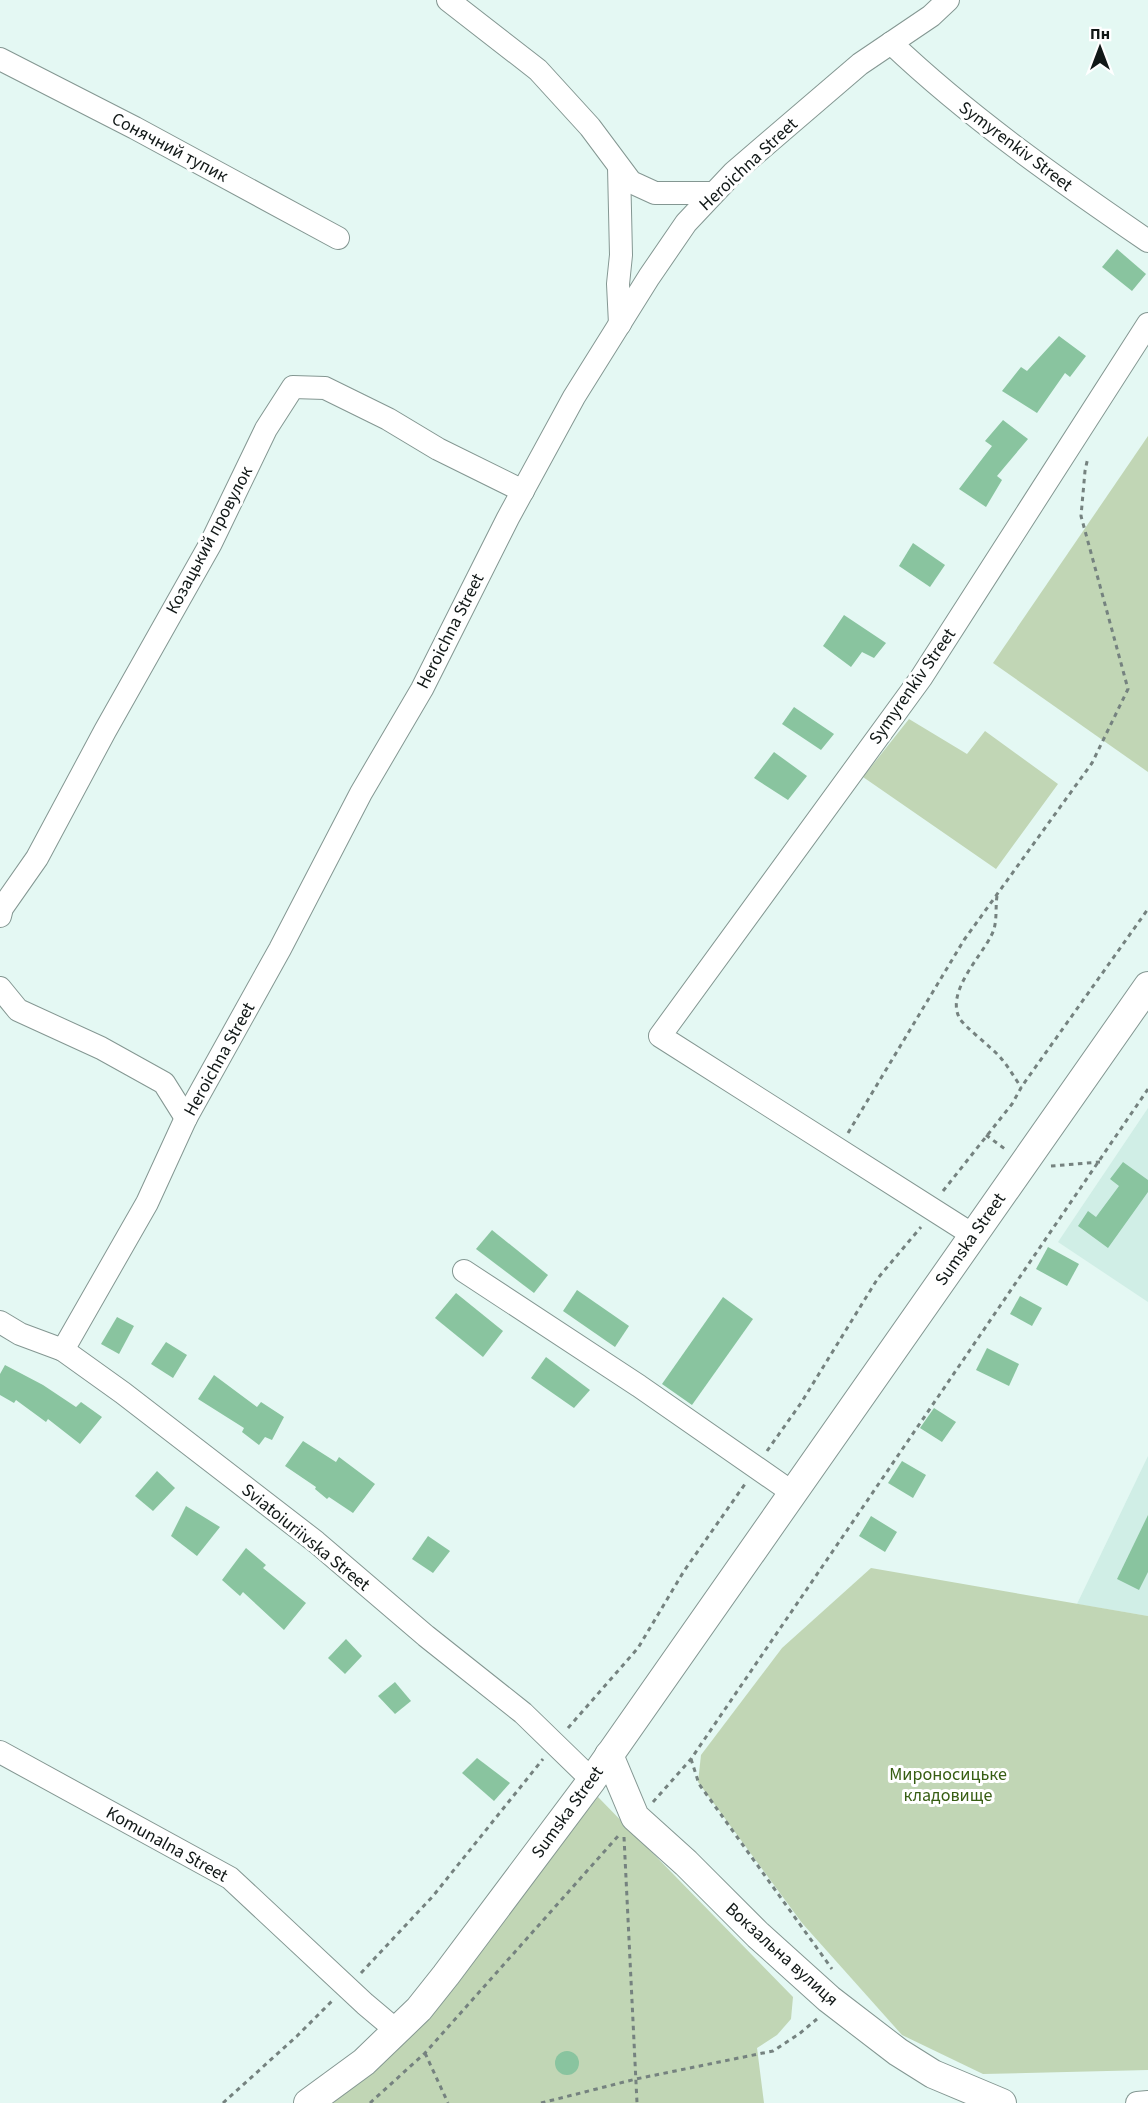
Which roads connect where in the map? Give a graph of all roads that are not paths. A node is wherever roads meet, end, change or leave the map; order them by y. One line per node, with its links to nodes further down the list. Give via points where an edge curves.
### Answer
1 (448, 0): 5 (street, via 538,70)
2 (948, 0): 3 (street, Heroichna Street)
3 (891, 43): 6 (street, Heroichna Street, via 860,64); 8 (street, Symyrenkiv Street, via 931,81 1044,170)
4 (0, 59): 7 (street, Сонячний тупик)
5 (620, 167): 6 (street, via 631,182 655,193); 9 (street)
6 (712, 193): 9 (street, Heroichna Street, via 686,223)
7 (338, 238)
8 (1148, 242)
9 (620, 324): 11 (street, Heroichna Street, via 574,397)
10 (1148, 324): 16 (street, Symyrenkiv Street, via 921,678 660,1036)
11 (523, 491): 12 (street, Козацький провулок, via 325,388 293,387 266,429 211,543 38,858); 15 (street, Heroichna Street, via 422,689 361,793)
12 (1, 910)
13 (1148, 986): 16 (main road, Sumska Street)
14 (0, 988): 15 (street, via 18,1010 101,1048 164,1083)
15 (186, 1118): 19 (street, Heroichna Street, via 147,1203)
16 (973, 1235): 20 (main road, Sumska Street)
17 (464, 1271): 20 (street)
18 (0, 1322): 19 (street, Sviatoiuriivska Street)
19 (63, 1350): 23 (street, Sviatoiuriivska Street, via 316,1542 523,1713)
20 (793, 1493): 22 (main road, Sumska Street)
21 (0, 1752): 24 (street, Komunalna Street, via 230,1878)
22 (609, 1755): 23 (main road, Sumska Street); 27 (main road, Вокзальна вулиця, via 634,1817 758,1935 898,2052 933,2074)
23 (592, 1780): 24 (main road, Sumska Street, via 446,1975)
24 (397, 2031): 26 (main road, Sumska Street, via 364,2062)
25 (1148, 2102): 28 (street)
26 (309, 2103)
27 (1002, 2103)
28 (1137, 2103)

